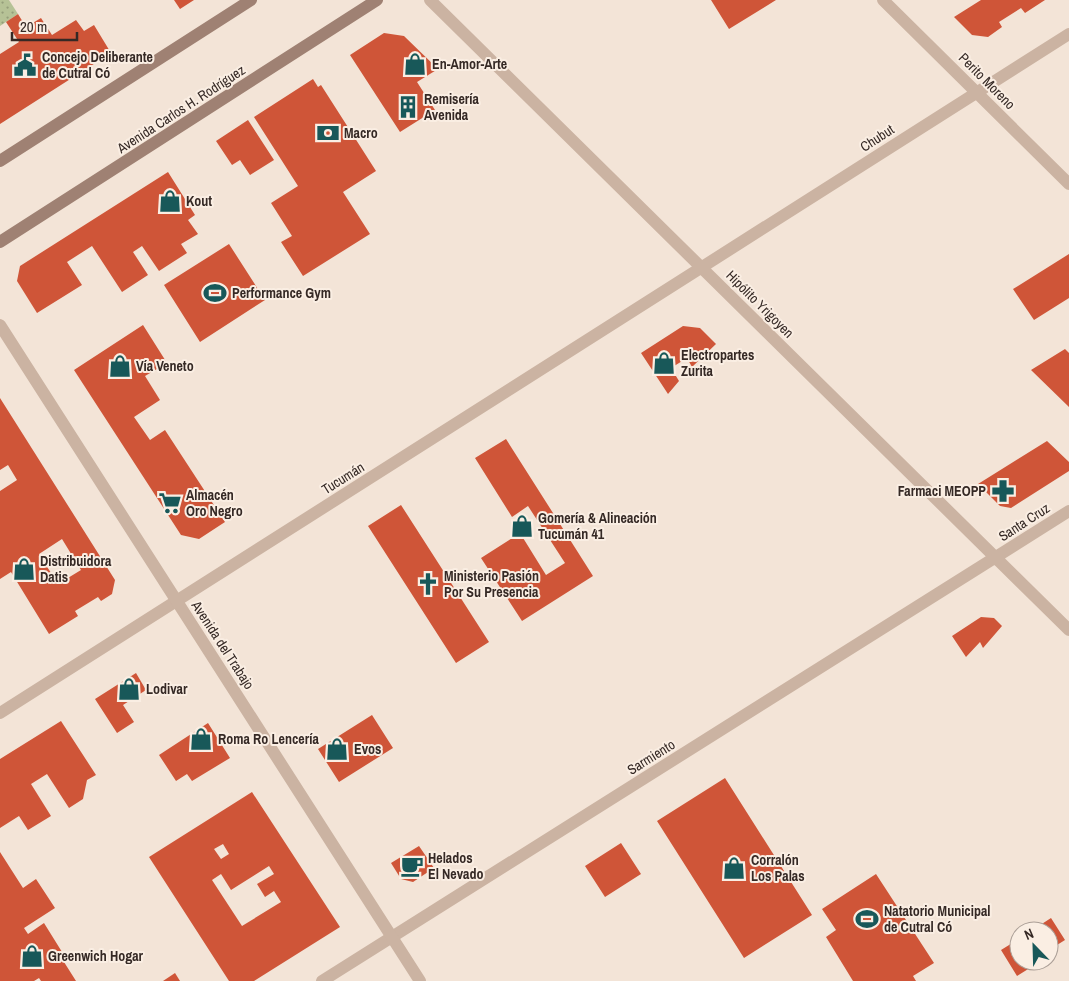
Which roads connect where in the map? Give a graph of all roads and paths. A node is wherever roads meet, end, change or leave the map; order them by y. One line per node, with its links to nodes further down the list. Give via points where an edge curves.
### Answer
1 (251, 0): 7 (main road)
2 (378, 0): 9 (main road, Avenida Carlos H. Rodríguez)
3 (430, 0): 10 (street, Hipólito Yrigoyen)
4 (884, 0): 6 (street, Perito Moreno)
5 (1069, 34): 6 (street, Chubut)
6 (977, 93): 8 (street, Perito Moreno); 10 (street, Chubut)
7 (0, 161)
8 (1069, 184)
9 (0, 242)
10 (702, 268): 13 (street, Hipólito Yrigoyen); 14 (street, Tucumán)
11 (0, 325): 14 (street, Avenida del Trabajo)
12 (1069, 511): 13 (street, Santa Cruz)
13 (996, 558): 15 (street, Hipólito Yrigoyen); 17 (street, Sarmiento)
14 (177, 601): 16 (street, Tucumán); 17 (street, Avenida del Trabajo)
15 (1069, 630)
16 (0, 713)
17 (392, 937): 18 (street, Sarmiento); 19 (street, Avenida del Trabajo)
18 (322, 981)
19 (420, 981)

